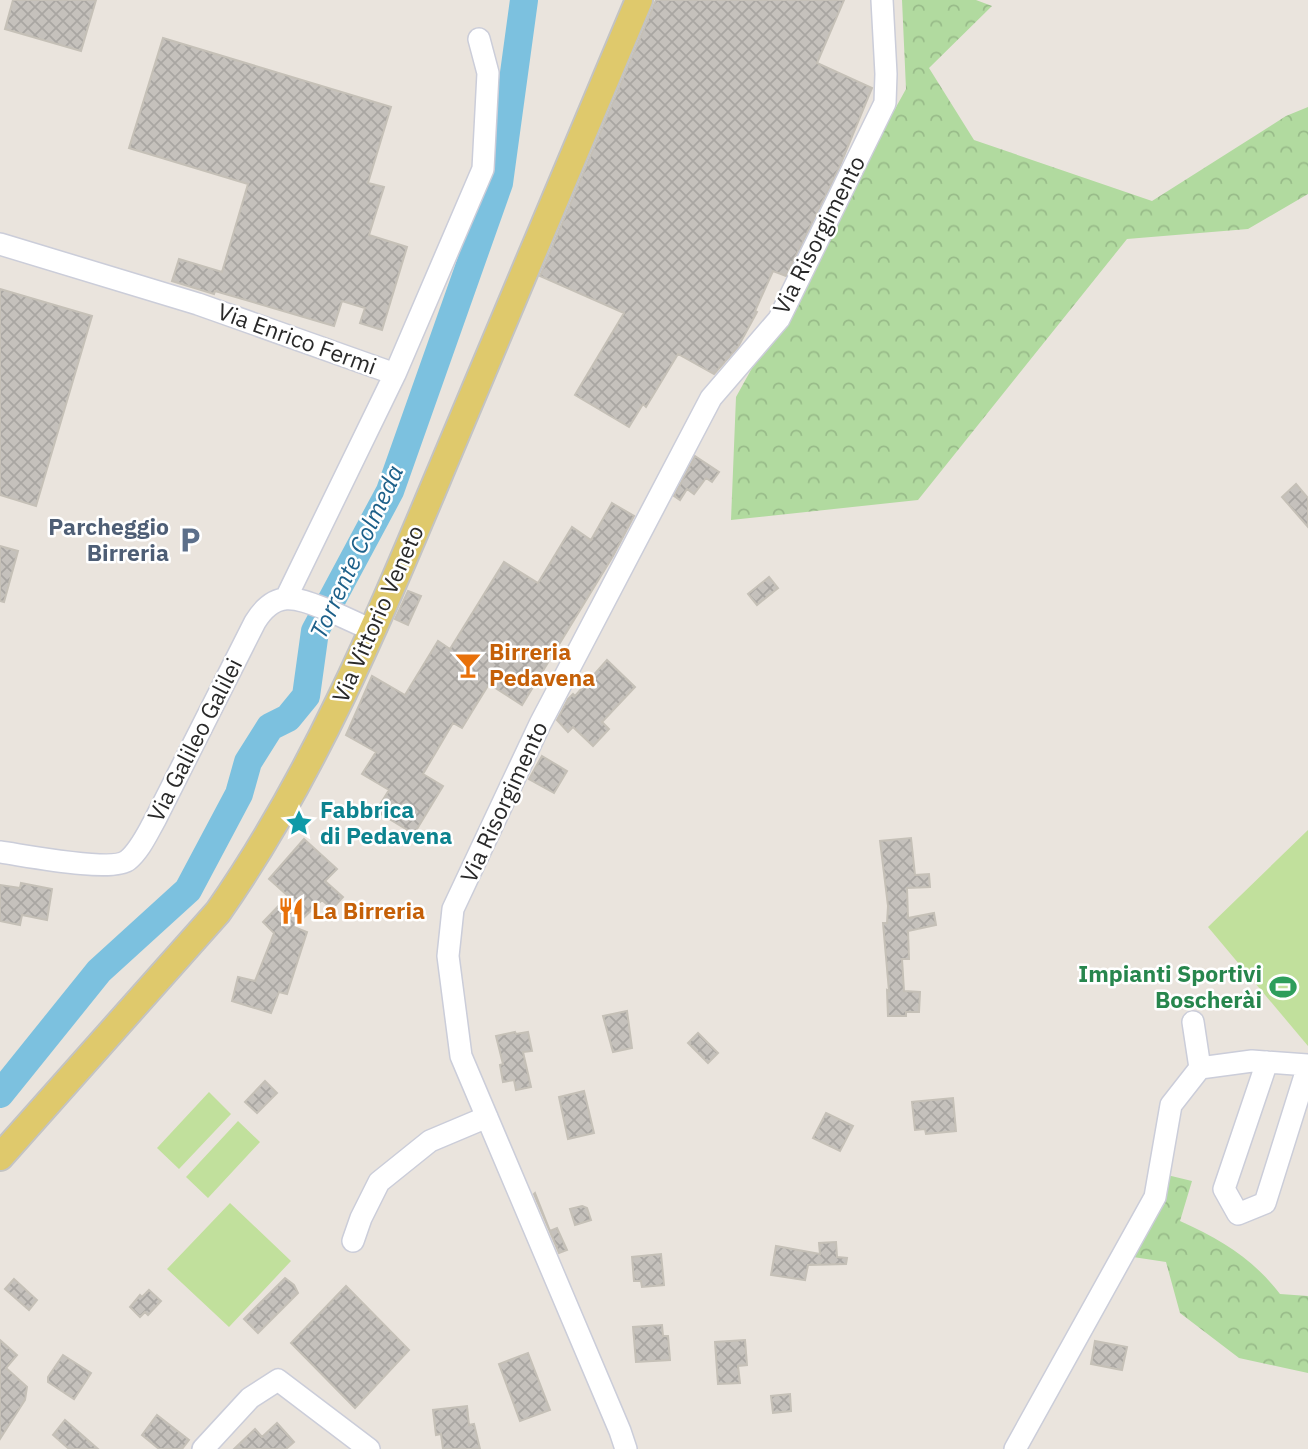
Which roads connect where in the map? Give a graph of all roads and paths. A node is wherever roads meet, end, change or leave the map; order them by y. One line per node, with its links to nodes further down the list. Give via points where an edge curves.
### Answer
1 (639, 0): 7 (main road, Via Vittorio Veneto)
2 (882, 0): 13 (street, Via Risorgimento, via 885,103 779,319 711,398 540,724 453,909 448,956 461,1056)
3 (480, 38): 5 (street, via 488,73 483,169)
4 (0, 244): 5 (street, Via Enrico Fermi, via 198,304)
5 (395, 374): 6 (street, Via Enrico Fermi)
6 (293, 599): 7 (street); 8 (street, Via Galileo Galilei, via 261,613 155,820 127,861 112,866)
7 (362, 626): 14 (main road, Via Vittorio Veneto, via 305,770 245,873 218,912)
8 (0, 852)
9 (1193, 1022): 12 (street)
10 (1267, 1062): 11 (street); 11 (street, via 1224,1189 1238,1213 1265,1203); 12 (street)
11 (1308, 1065)
12 (1200, 1068): 19 (street, via 1171,1105 1155,1197)
13 (487, 1117): 15 (street, via 430,1142 379,1182); 18 (street, Via Risorgimento)
14 (0, 1157)
15 (353, 1241)
16 (203, 1449): 17 (street, via 250,1398 278,1380)
17 (369, 1449)
18 (625, 1449)
19 (1015, 1449)

